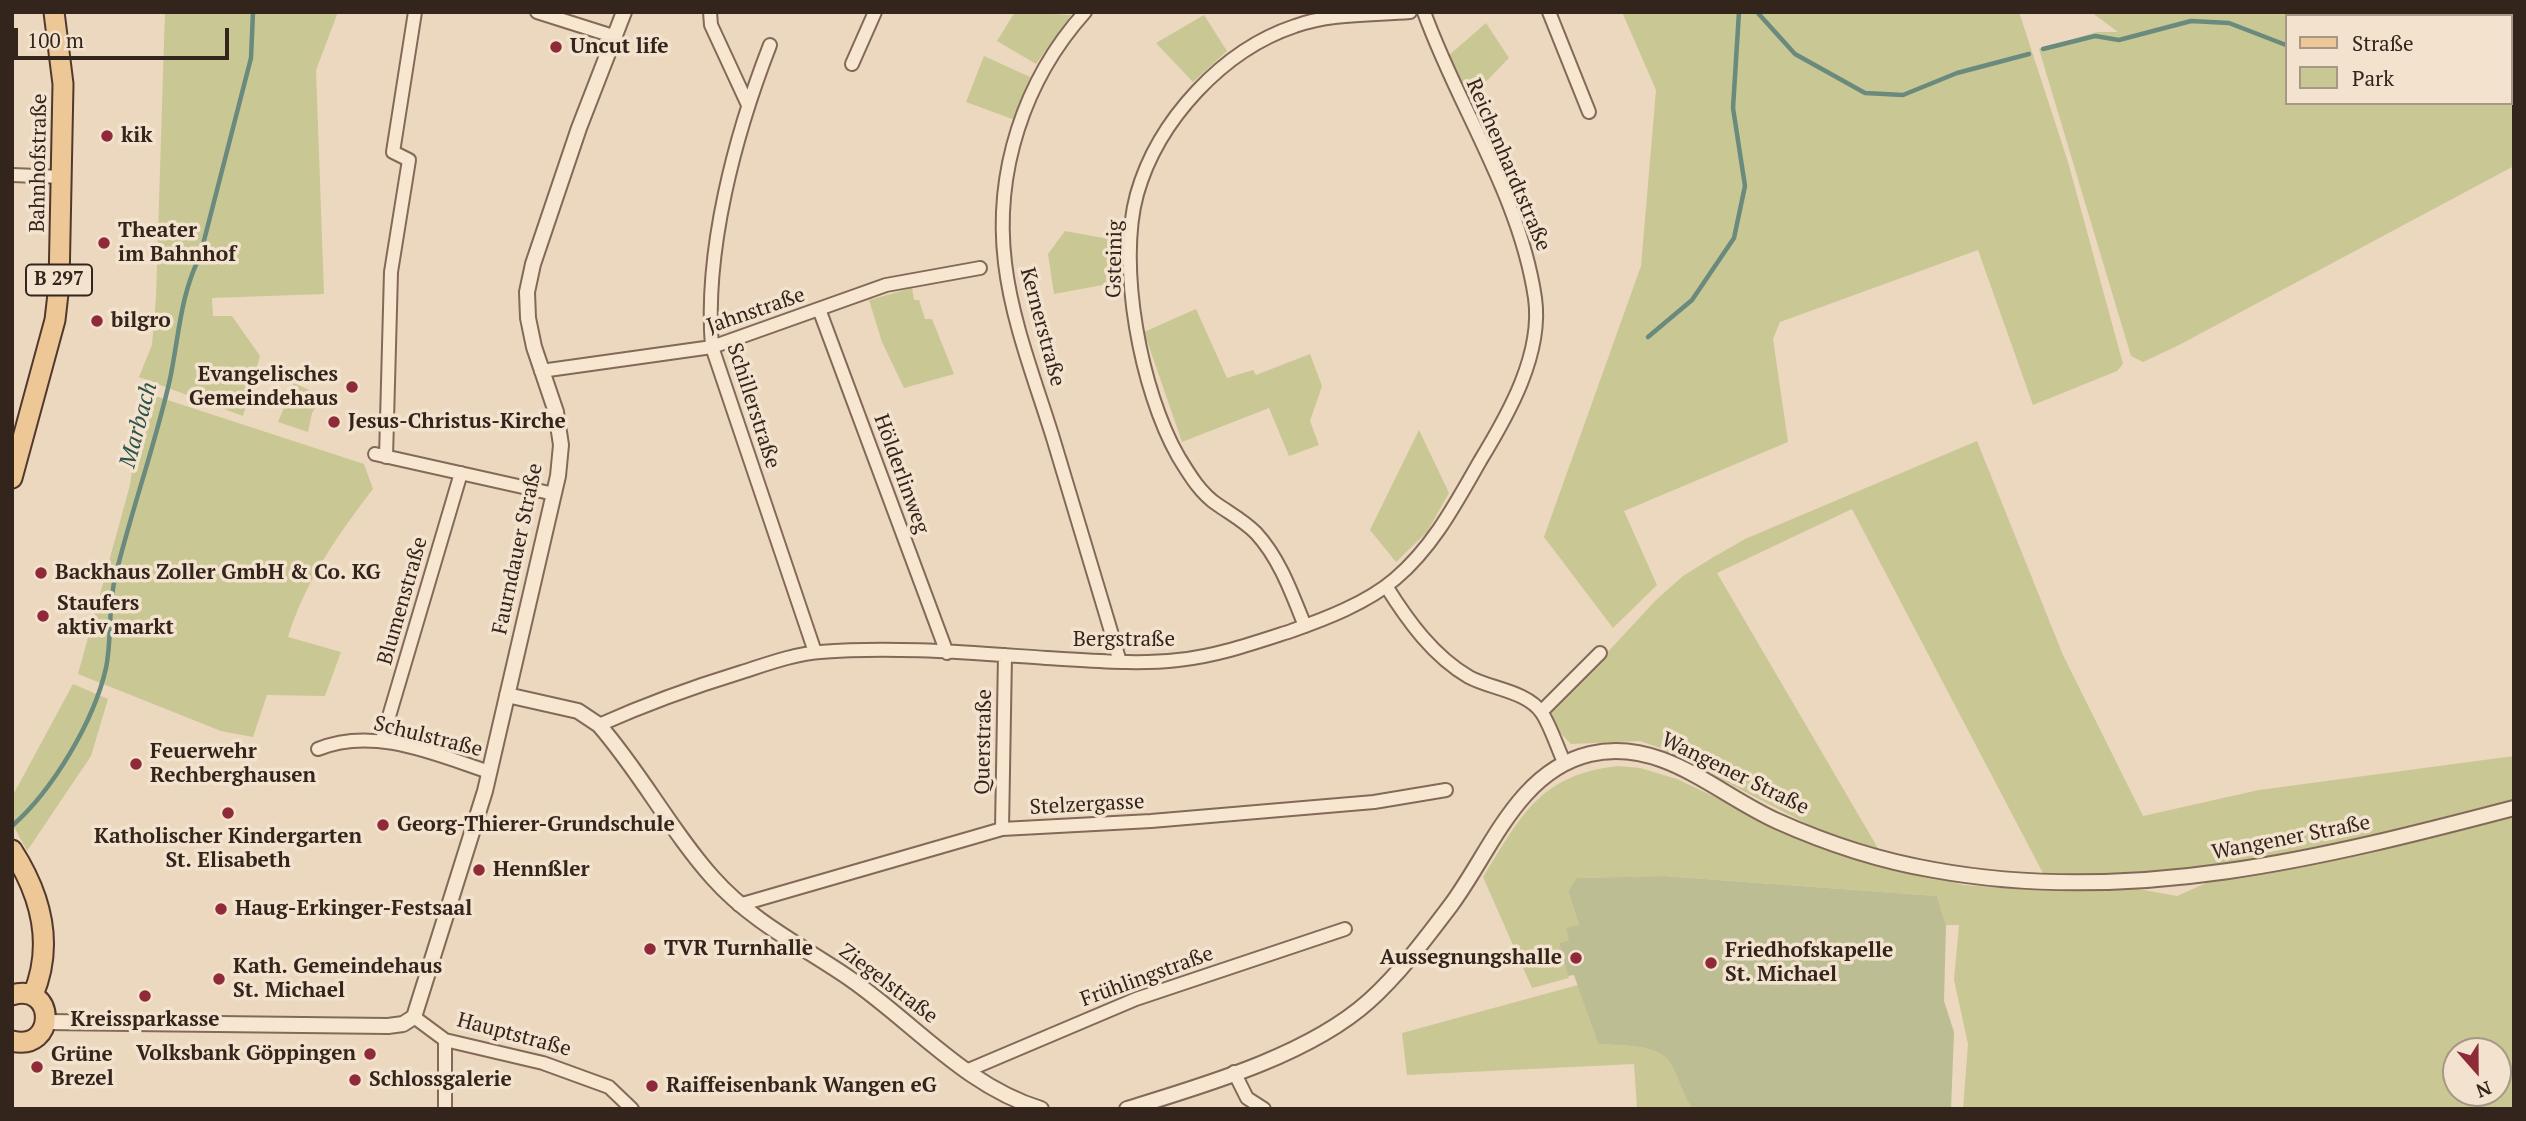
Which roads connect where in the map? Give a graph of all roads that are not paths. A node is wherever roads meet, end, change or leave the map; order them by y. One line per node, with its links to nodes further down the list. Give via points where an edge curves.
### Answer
1 (54, 12): 17 (main road, Bahnhofstraße / B 297, via 63,84)
2 (415, 12): 22 (street, via 393,152 409,160 391,272 381,456)
3 (537, 12): 11 (street)
4 (624, 12): 11 (street, Faurndauer Straße)
5 (710, 12): 14 (street, via 711,25)
6 (875, 12): 13 (street)
7 (1085, 12): 31 (street, Kernerstraße, via 1040,72 1007,173 1002,223 1018,325)
8 (1410, 12): 26 (street, Gsteinig, via 1298,24 1225,64 1203,84 1160,142 1137,194 1130,281 1144,363 1159,409 1177,453 1199,489 1257,535 1282,570)
9 (1424, 12): 25 (street, Reichenhardtstraße, via 1517,225 1536,303 1533,339 1518,391 1490,444 1441,528)
10 (1549, 12): 15 (street)
11 (616, 37): 21 (street, Faurndauer Straße, via 579,128 531,274 528,318)
12 (770, 45): 14 (street, Schillerstraße)
13 (852, 64)
14 (748, 105): 20 (street, Schillerstraße, via 714,270)
15 (1589, 112)
16 (12, 175): 17 (street)
17 (63, 177): 23 (main road, Bahnhofstraße / B 297, via 55,320)
18 (980, 268): 19 (street, Jahnstraße, via 886,285)
19 (819, 309): 20 (street, Jahnstraße); 28 (street, Hölderlinweg)
20 (712, 348): 21 (street, Jahnstraße); 27 (street, Schillerstraße)
21 (541, 371): 24 (street, Faurndauer Straße, via 561,445)
22 (461, 473): 24 (street); 35 (street, Blumenstraße)
23 (12, 478)
24 (554, 494): 32 (street, Faurndauer Straße)
25 (1386, 586): 26 (street, Bergstraße); 33 (street, via 1406,618 1439,655 1471,677)
26 (1305, 626): 31 (street, Bergstraße, via 1236,649 1178,660)
27 (815, 652): 28 (street, Bergstraße); 34 (street, Bergstraße, via 653,701)
28 (947, 653): 30 (street, Bergstraße)
29 (1600, 653): 33 (street)
30 (1005, 655): 31 (street, Bergstraße); 41 (street, Querstraße)
31 (1120, 662)
32 (508, 695): 34 (street, Ziegelstraße, via 578,711); 38 (street, Faurndauer Straße)
33 (1541, 712): 37 (street)
34 (599, 725): 43 (street, Ziegelstraße, via 711,877)
35 (382, 740): 36 (street, Schulstraße, via 352,739); 38 (street, Schulstraße)
36 (318, 749)
37 (1564, 762): 40 (street, Wangener Straße, via 1607,751 1649,754 1685,769 1774,820 1877,856 1979,878 2071,884 2144,882 2291,862); 52 (street, Wangener Straße, via 1525,794 1451,905 1370,1000 1318,1037)
38 (489, 772): 47 (street, Faurndauer Straße)
39 (1446, 790): 41 (street, Stelzergasse, via 1374,802)
40 (2514, 808)
41 (1002, 829): 43 (street, Stelzergasse)
42 (14, 853): 46 (main road, via 43,923 42,973)
43 (738, 905): 51 (street, Ziegelstraße, via 850,979)
44 (1345, 929): 51 (street, Frühlingstraße, via 1136,999)
45 (12, 995): 46 (main road)
46 (33, 995): 48 (main road, via 44,1006)
47 (414, 1017): 48 (street, via 388,1026); 49 (street, Hauptstraße)
48 (46, 1022): 50 (main road, via 35,1039)
49 (445, 1040): 53 (street); 54 (street, Hauptstraße, via 579,1075 609,1087)
50 (13, 1044)
51 (966, 1071): 55 (street, Ziegelstraße, via 1018,1102)
52 (1234, 1072): 56 (street); 57 (street, via 1247,1098)
53 (444, 1109)
54 (632, 1109)
55 (1041, 1109)
56 (1129, 1109)
57 (1264, 1109)

